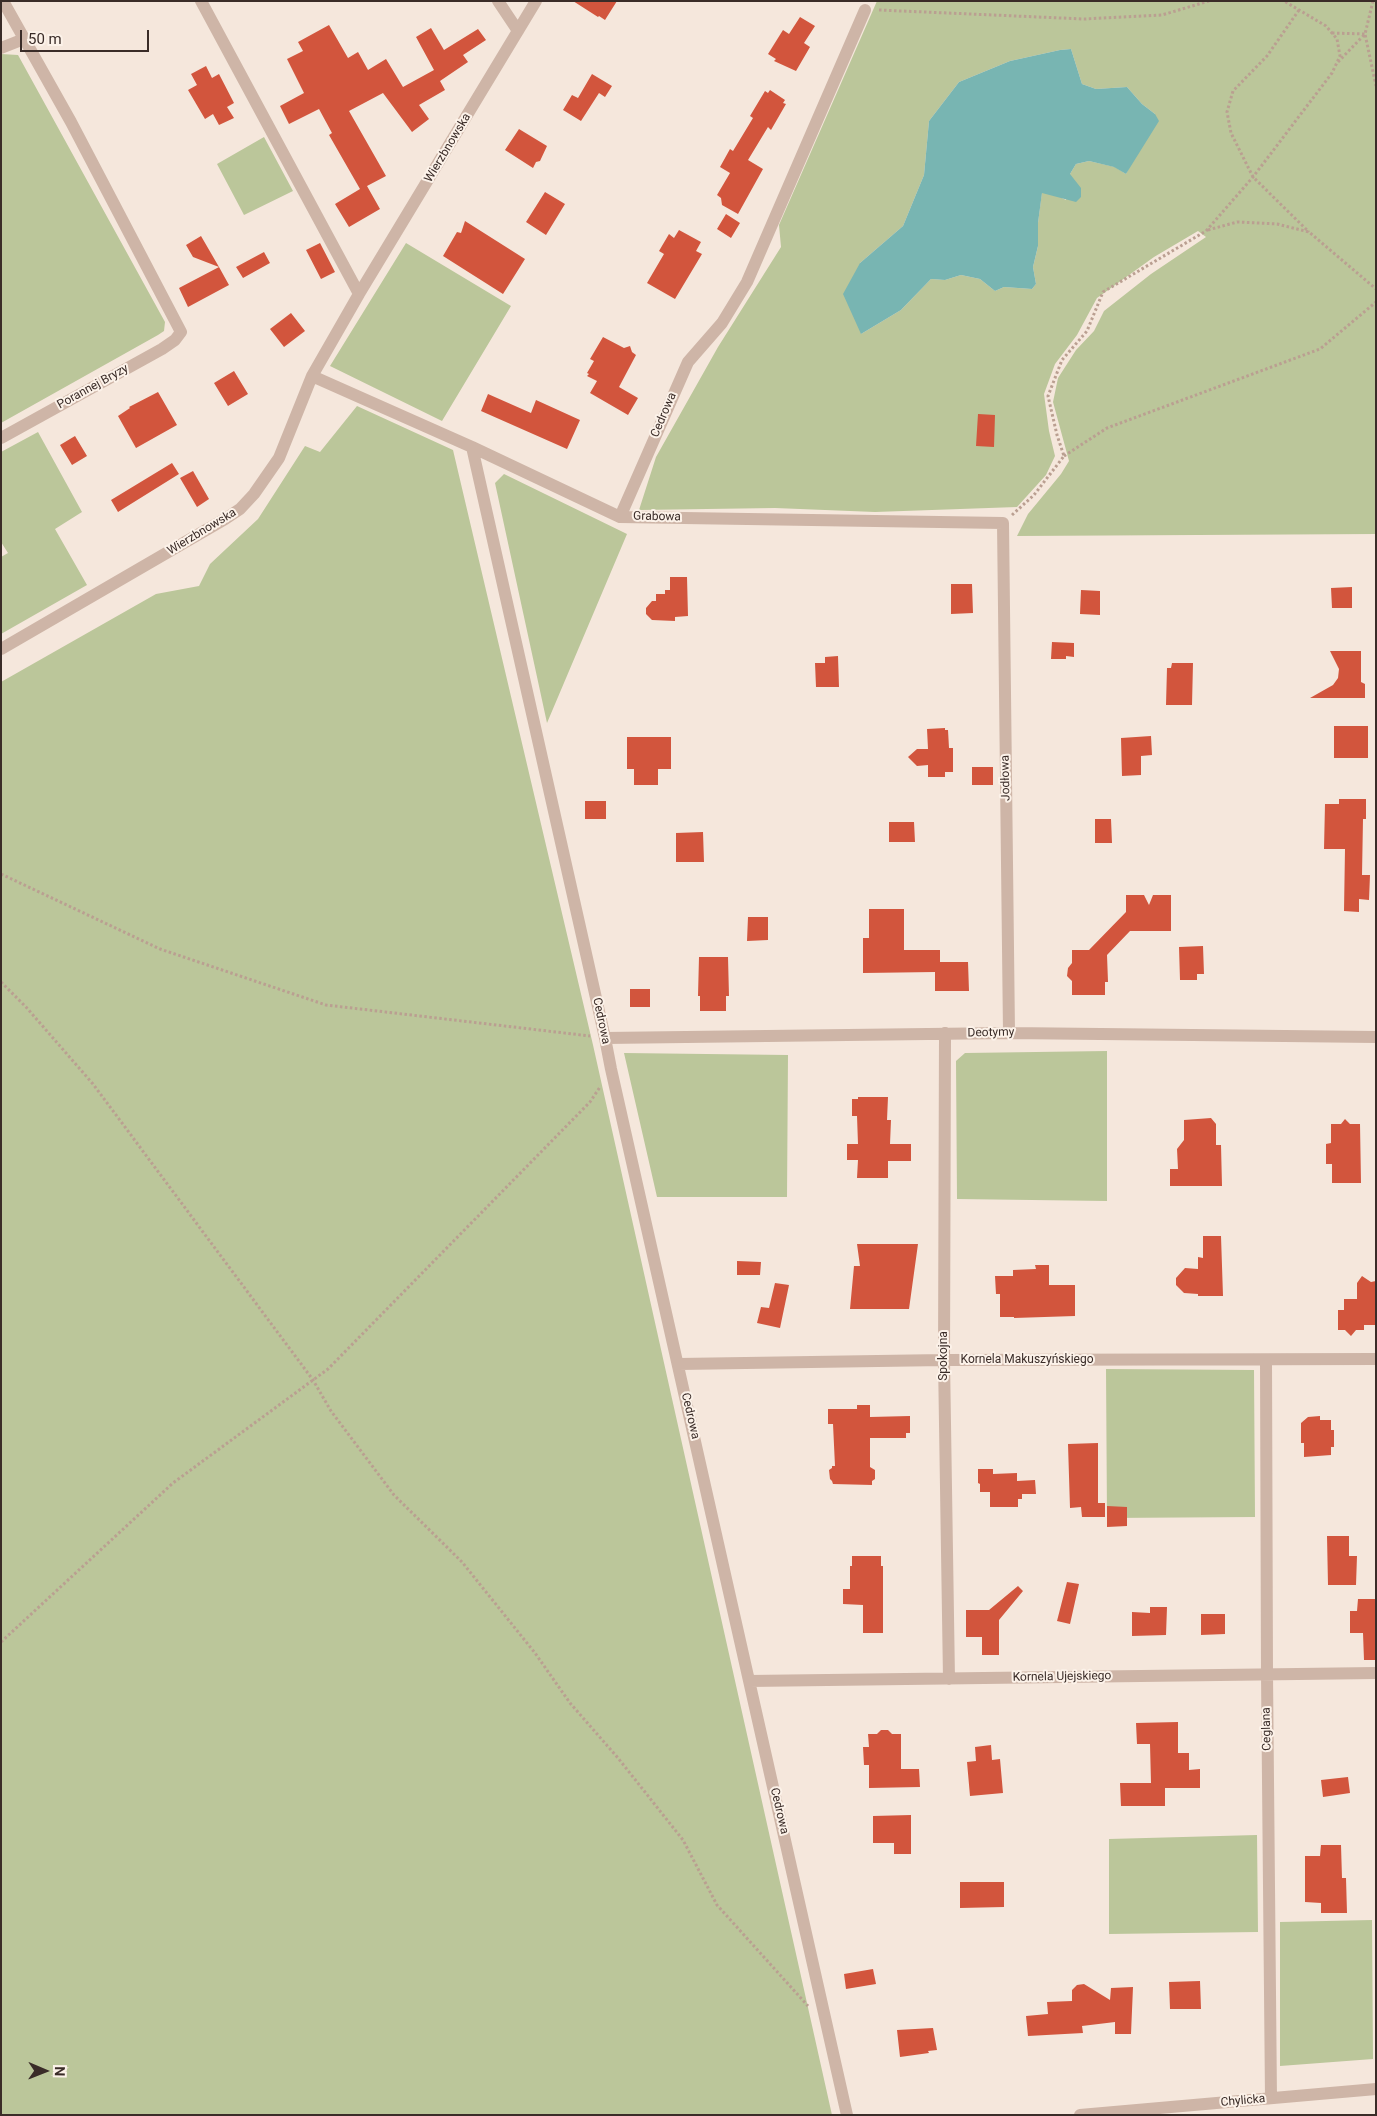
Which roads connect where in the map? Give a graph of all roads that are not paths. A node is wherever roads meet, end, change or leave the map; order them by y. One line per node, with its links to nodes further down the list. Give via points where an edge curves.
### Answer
1 (3, 1): 7 (street)
2 (201, 1): 9 (street)
3 (498, 1): 6 (street)
4 (536, 1): 6 (street, Wierzbnowska)
5 (865, 10): 13 (street, Cedrowa, via 747,282 722,323 688,362)
6 (518, 31): 9 (street, Wierzbnowska)
7 (24, 39): 8 (street); 11 (street, Porannej Bryzy, via 72,122 181,332 162,350)
8 (1, 48)
9 (360, 294): 10 (street, Wierzbnowska)
10 (312, 376): 12 (street, Grabowa); 15 (street, Wierzbnowska, via 279,458 240,509)
11 (1, 438)
12 (472, 447): 13 (street, Grabowa); 19 (street, Cedrowa)
13 (620, 517): 14 (street, Grabowa)
14 (1002, 523): 16 (street, Jodłowa)
15 (1, 649)
16 (1008, 1033): 17 (street, Deotymy); 18 (street, Deotymy)
17 (946, 1034): 19 (street, Deotymy); 21 (street, Spokojna)
18 (1376, 1037)
19 (605, 1038): 23 (street, Cedrowa)
20 (1376, 1359): 22 (street, Kornela Makuszyńskiego)
21 (944, 1360): 22 (street, Kornela Makuszyńskiego); 23 (street, Kornela Makuszyńskiego); 26 (street, Spokojna)
22 (1266, 1360): 25 (street, Ceglana)
23 (678, 1364): 27 (street, Cedrowa)
24 (1376, 1673): 25 (street, Kornela Ujejskiego)
25 (1266, 1674): 26 (street, Kornela Ujejskiego); 29 (street, Ceglana)
26 (948, 1679): 27 (street, Kornela Ujejskiego)
27 (749, 1681): 30 (street, Cedrowa)
28 (1376, 2089): 29 (street, Chylicka)
29 (1271, 2098): 31 (street, Chylicka)
30 (847, 2115)
31 (1080, 2115)

